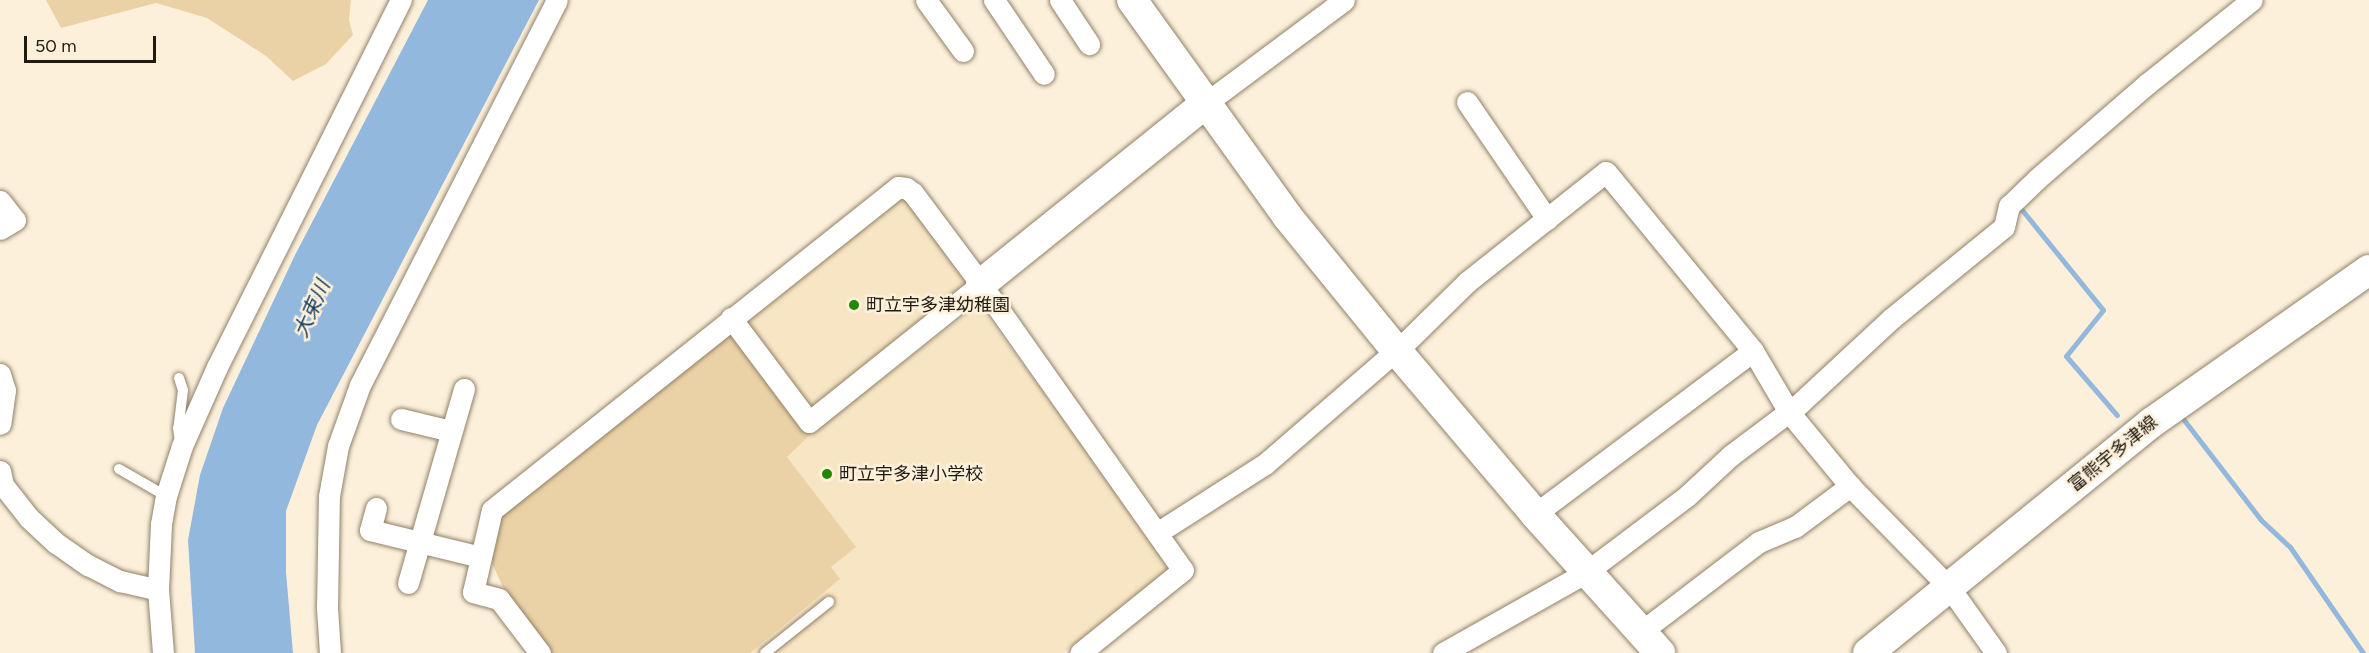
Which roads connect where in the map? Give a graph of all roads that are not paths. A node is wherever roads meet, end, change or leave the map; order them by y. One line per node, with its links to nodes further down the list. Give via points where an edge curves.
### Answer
1 (401, 0): 29 (street, via 217,367)
2 (557, 0): 46 (street, via 360,385 338,446 329,496)
3 (926, 0): 10 (street)
4 (1060, 0): 9 (street)
5 (1132, 0): 13 (street)
6 (1344, 0): 13 (street)
7 (2245, 2): 25 (street, via 2038,178 2009,206 2004,226 1892,318)
8 (1004, 4): 11 (street)
9 (1089, 44)
10 (963, 51)
11 (1044, 74)
12 (1467, 102): 15 (street)
13 (1206, 103): 18 (street); 20 (street, via 1287,216)
14 (0, 201): 16 (street, via 15,220)
15 (1546, 219): 20 (street, via 1467,282); 21 (street, via 1606,172)
16 (0, 229)
17 (2369, 270): 41 (street, 富熊宇多津線, via 2151,423)
18 (981, 284): 19 (street, via 913,193 898,187); 19 (street, via 809,422); 36 (street)
19 (731, 318): 38 (street, via 492,510)
20 (1396, 350): 35 (street); 36 (street, via 1265,464)
21 (1753, 351): 25 (street); 35 (street)
22 (0, 374): 27 (street, via 5,390)
23 (179, 378): 29 (lane, via 183,390 178,438)
24 (464, 389): 28 (street)
25 (1789, 412): 32 (street); 39 (street)
26 (401, 419): 28 (street)
27 (0, 424)
28 (451, 431): 37 (street)
29 (182, 446): 33 (street)
30 (119, 469): 33 (lane)
31 (1, 483): 42 (street, via 29,518 64,549 120,581)
32 (1850, 486): 41 (street); 44 (street, via 1795,527 1759,542)
33 (166, 496): 42 (street)
34 (376, 508): 37 (street, via 370,530)
35 (1535, 514): 39 (street)
36 (1157, 534): 49 (street, via 1183,570)
37 (419, 542): 38 (street); 40 (street)
38 (481, 557): 47 (street, via 473,592 499,599)
39 (1585, 573): 44 (street); 50 (street)
40 (408, 583)
41 (1949, 587): 51 (street, 富熊宇多津線); 52 (street)
42 (158, 590): 45 (street)
43 (830, 602): 48 (lane)
44 (1651, 642)
45 (164, 653)
46 (330, 653)
47 (540, 653)
48 (765, 653)
49 (1080, 653)
50 (1443, 653)
51 (1868, 653)
52 (1996, 653)

